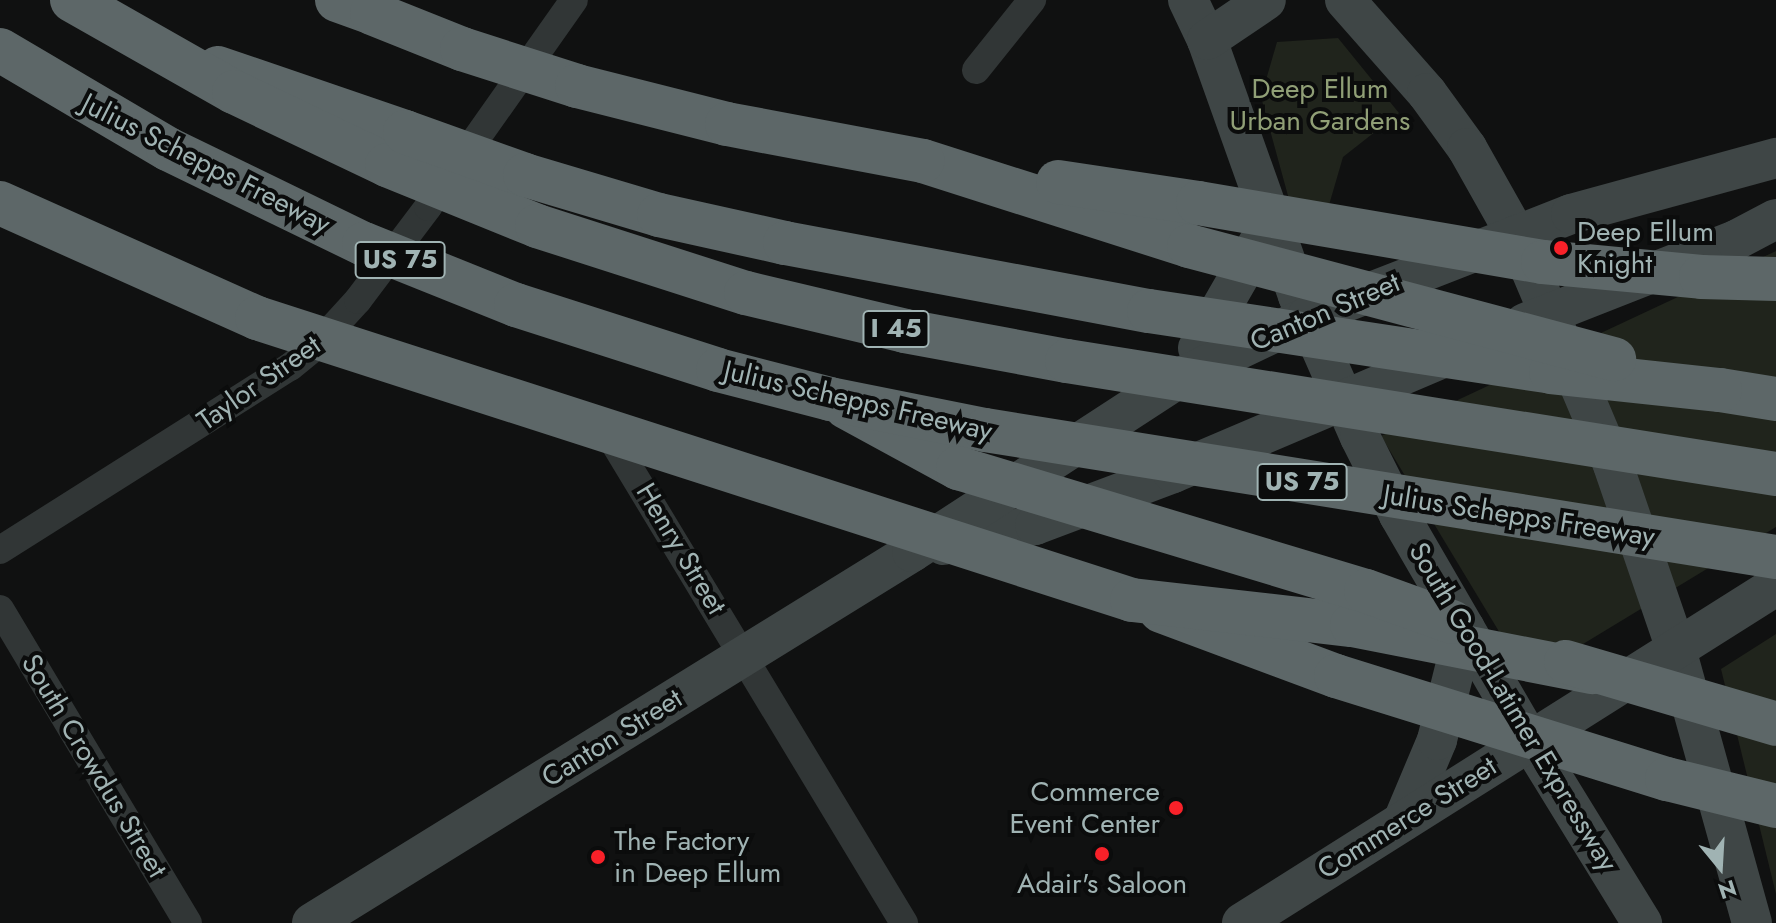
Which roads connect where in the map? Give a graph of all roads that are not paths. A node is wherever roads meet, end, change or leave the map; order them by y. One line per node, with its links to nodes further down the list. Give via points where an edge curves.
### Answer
1 (72, 0): 9 (highway, I 45, bridge)
2 (574, 0): 23 (street, Taylor Street, via 428,207)
3 (1032, 0): 11 (street)
4 (1188, 0): 8 (main road, South Good-Latimer Expressway)
5 (1266, 0): 8 (main road)
6 (1345, 0): 17 (main road, via 1427,93 1467,148)
7 (355, 4): 13 (highway, bridge, via 462,49 577,86 727,124)
8 (1207, 40): 16 (main road, South Good-Latimer Expressway)
9 (144, 43): 25 (highway, bridge, via 525,175 659,215 785,243 1149,311 1551,372); 30 (highway, I 45, bridge, via 288,119 431,184 585,243 746,293 905,331 1067,361)
10 (0, 50): 26 (highway, Julius Schepps Freeway / US 75, bridge, via 213,173 414,266 621,341)
11 (976, 70)
12 (1776, 158): 17 (main road, Canton Street, via 1593,206)
13 (923, 161): 19 (highway, bridge, via 1543,262); 25 (highway, bridge, via 1189,246 1556,341)
14 (0, 203): 22 (highway)
15 (1776, 219): 20 (main road, Canton Street, via 1736,240)
16 (1270, 223): 21 (main road, South Good-Latimer Expressway); 24 (main road)
17 (1516, 235): 20 (main road); 21 (main road, Canton Street)
18 (0, 238): 22 (highway)
19 (1776, 279)
20 (1549, 312): 28 (main road, Canton Street); 39 (main road, via 1613,465)
21 (1307, 317): 24 (main road, Canton Street); 28 (main road, South Good-Latimer Expressway)
22 (257, 318): 36 (highway, bridge)
23 (335, 327): 32 (street, Taylor Street, via 290,367); 40 (street, Henry Street, via 570,400 597,417)
24 (1177, 379): 33 (main road, Canton Street)
25 (1720, 390): 27 (highway)
26 (830, 399): 34 (highway, Julius Schepps Freeway / US 75, bridge, via 1096,449); 41 (highway, bridge, via 958,468 1366,591)
27 (1776, 399)
28 (1343, 401): 29 (main road, Canton Street); 31 (main road, South Good-Latimer Expressway)
29 (1173, 473): 31 (main road, via 1260,459 1313,467 1351,482); 33 (main road, Canton Street, via 1035,525)
30 (1776, 474)
31 (1399, 515): 38 (main road, South Good-Latimer Expressway)
32 (0, 550)
33 (912, 552): 40 (main road, Canton Street)
34 (1776, 557)
35 (1776, 586): 39 (main road, Commerce Street)
36 (1132, 600): 41 (highway, bridge, via 1352,625); 44 (highway, bridge, via 1336,676 1667,779)
37 (0, 609): 48 (street, South Crowdus Street)
38 (1465, 628): 43 (main road, South Good-Latimer Expressway); 45 (main road, via 1437,740)
39 (1676, 649): 43 (main road, Commerce Street); 46 (main road)
40 (745, 656): 49 (main road, Canton Street); 50 (street, Henry Street)
41 (1592, 672): 42 (highway, bridge)
42 (1776, 724)
43 (1530, 741): 45 (main road, Commerce Street); 52 (main road, South Good-Latimer Expressway)
44 (1776, 806)
45 (1403, 821): 51 (main road, Commerce Street)
46 (1726, 834): 47 (main road, via 1755,898); 53 (main road)
47 (1776, 919)
48 (188, 923)
49 (312, 923)
50 (904, 923)
51 (1242, 923)
52 (1642, 923)
53 (1752, 923)

